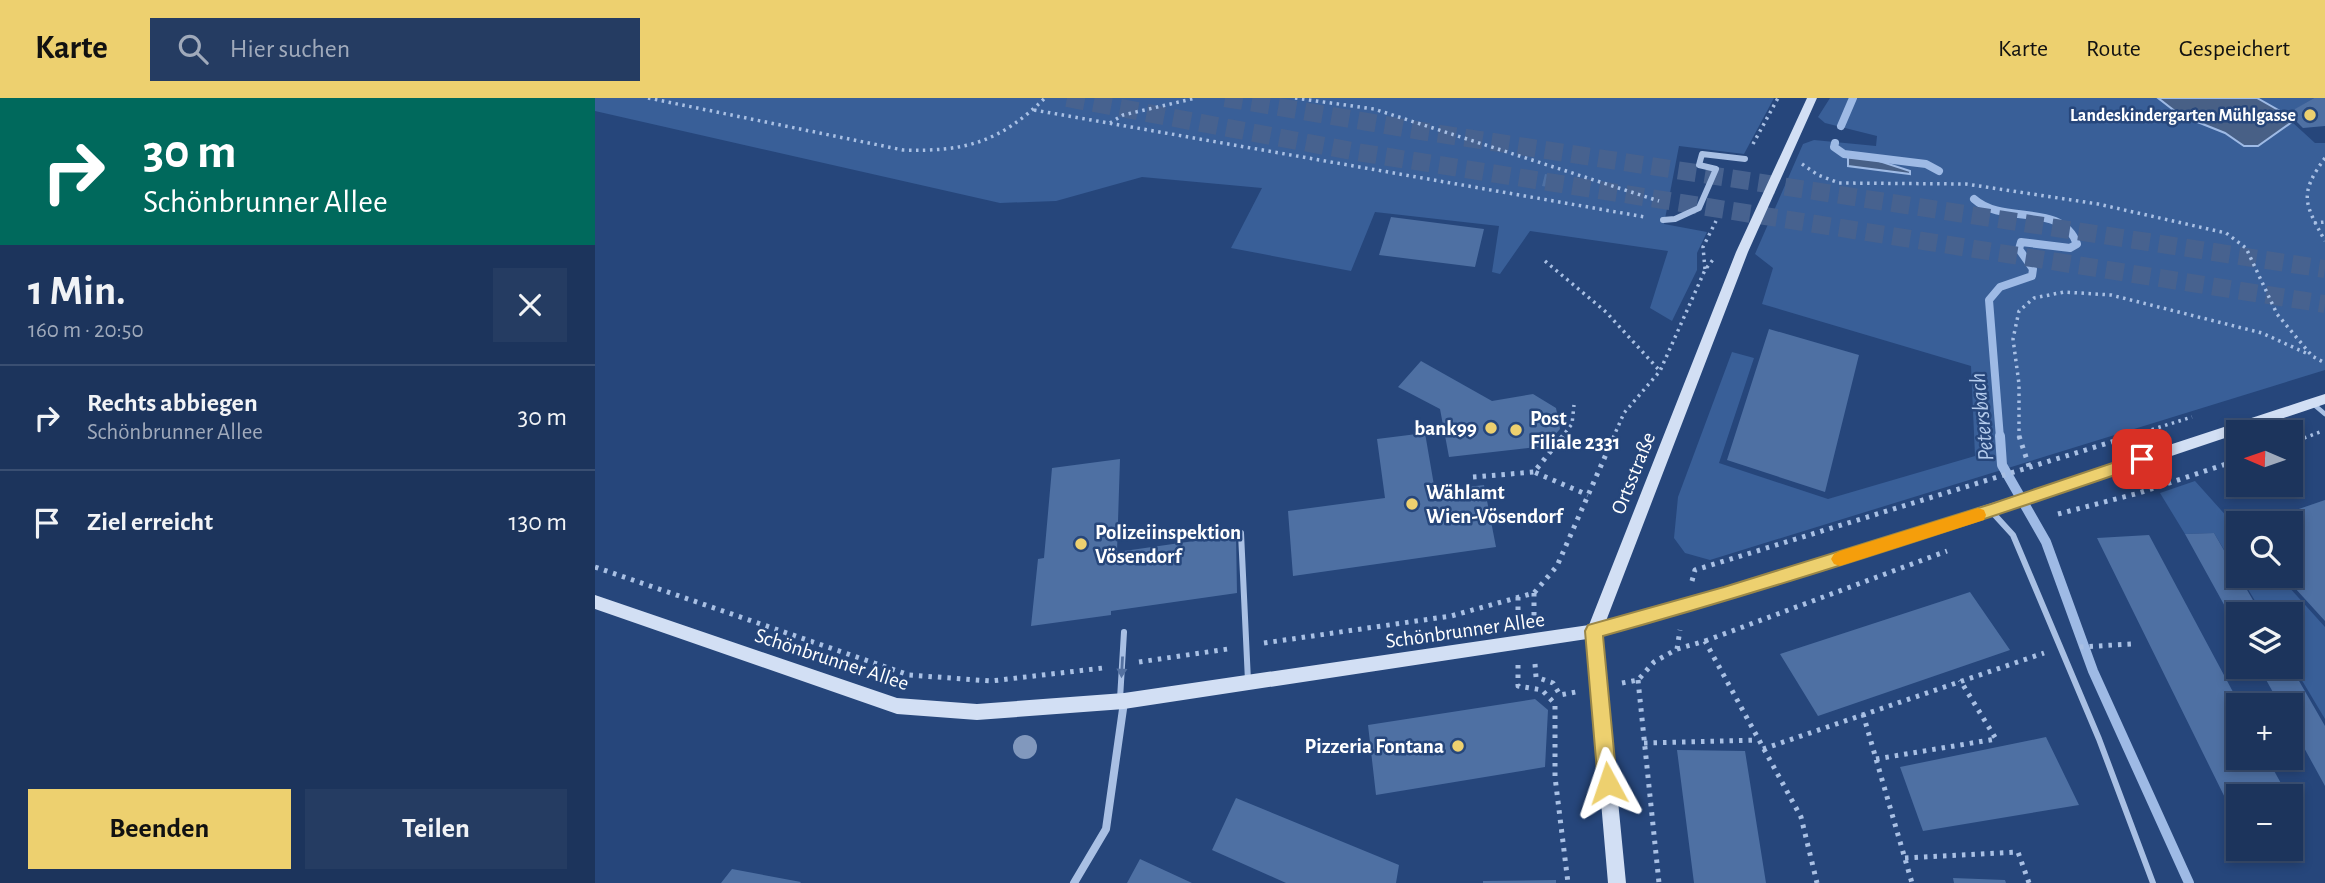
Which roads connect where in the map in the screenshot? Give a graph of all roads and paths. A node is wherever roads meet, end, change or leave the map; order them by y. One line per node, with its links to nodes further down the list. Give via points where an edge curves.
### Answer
1 (648, 98): 7 (path, via 903,150 941,152 1010,131)
2 (1045, 98): 7 (path)
3 (1196, 98): 8 (path, via 1123,115)
4 (1295, 98): 12 (path, via 1374,109)
5 (1778, 98): 11 (path)
6 (1812, 98): 9 (main road, Ortsstraße)
7 (1034, 110): 8 (path)
8 (1110, 123): 14 (path)
9 (1785, 153): 21 (path, via 1839,183 1966,184 2098,204 2226,233 2246,247 2277,314); 43 (main road, Ortsstraße)
10 (2325, 158): 16 (path, via 2311,177 2306,206)
11 (1745, 159): 12 (street, via 1702,154 1699,165 1716,169 1699,208)
12 (1693, 211): 14 (street)
13 (1717, 219): 18 (path)
14 (1663, 220)
15 (2325, 222): 16 (path)
16 (2315, 223): 19 (path)
17 (1700, 229): 18 (path)
18 (1711, 231): 23 (path, via 1703,247 1705,270)
19 (2325, 241)
20 (1545, 261): 23 (path, via 1584,288)
21 (2312, 356): 22 (path); 31 (path, via 2262,333 2112,295 2064,292 2034,298 2019,311 2013,339 2019,440)
22 (2325, 363)
23 (1660, 370): 35 (path, via 1624,413)
24 (2319, 401): 26 (lane); 36 (main road, Schönbrunner Allee)
25 (1574, 405): 32 (path, via 1572,424)
26 (2325, 414)
27 (2197, 416): 31 (path)
28 (2325, 431): 29 (path)
29 (2303, 438)
30 (2226, 464): 37 (path, via 2139,493)
31 (2028, 469): 34 (path)
32 (1534, 472): 33 (path); 35 (path)
33 (1473, 477)
34 (1994, 480)
35 (1588, 495): 41 (path, via 1557,566 1534,593)
36 (1991, 511): 43 (main road, Schönbrunner Allee); 50 (lane, via 2013,535)
37 (2053, 514)
38 (1241, 533): 48 (lane)
39 (1954, 548): 45 (path)
40 (595, 567): 52 (path, via 909,675 991,681)
41 (1518, 597): 46 (path); 48 (path, via 1451,616)
42 (595, 602): 56 (main road, Schönbrunner Allee, via 897,706 977,712)
43 (1594, 631): 46 (main road, Schönbrunner Allee); 65 (main road, Ortsstraße)
44 (1124, 632): 52 (lane)
45 (1706, 641): 51 (path); 58 (path)
46 (1518, 644): 55 (main road, Schönbrunner Allee); 64 (path, via 1518,685 1542,690 1555,704 1555,777)
47 (2131, 644): 49 (path)
48 (1247, 646): 52 (path); 55 (lane)
49 (2070, 647)
50 (2059, 648): 54 (path); 70 (lane)
51 (1677, 649)
52 (1122, 665): 56 (lane, one-way to 56)
53 (1638, 680): 59 (path)
54 (1960, 680): 57 (path); 61 (path, via 1996,739)
55 (1248, 684): 56 (main road, Schönbrunner Allee)
56 (1122, 701): 63 (street, via 1106,829)
57 (1863, 714): 60 (path); 61 (path)
58 (1758, 740): 59 (path); 60 (path)
59 (1644, 743): 66 (path)
60 (1763, 749): 67 (path, via 1801,817)
61 (1876, 759): 62 (path)
62 (1905, 858): 68 (path); 69 (path, via 2018,852)
63 (1074, 883)
64 (1568, 883)
65 (1617, 883)
66 (1659, 883)
67 (1817, 883)
68 (1912, 883)
69 (2029, 883)
70 (2153, 883)

